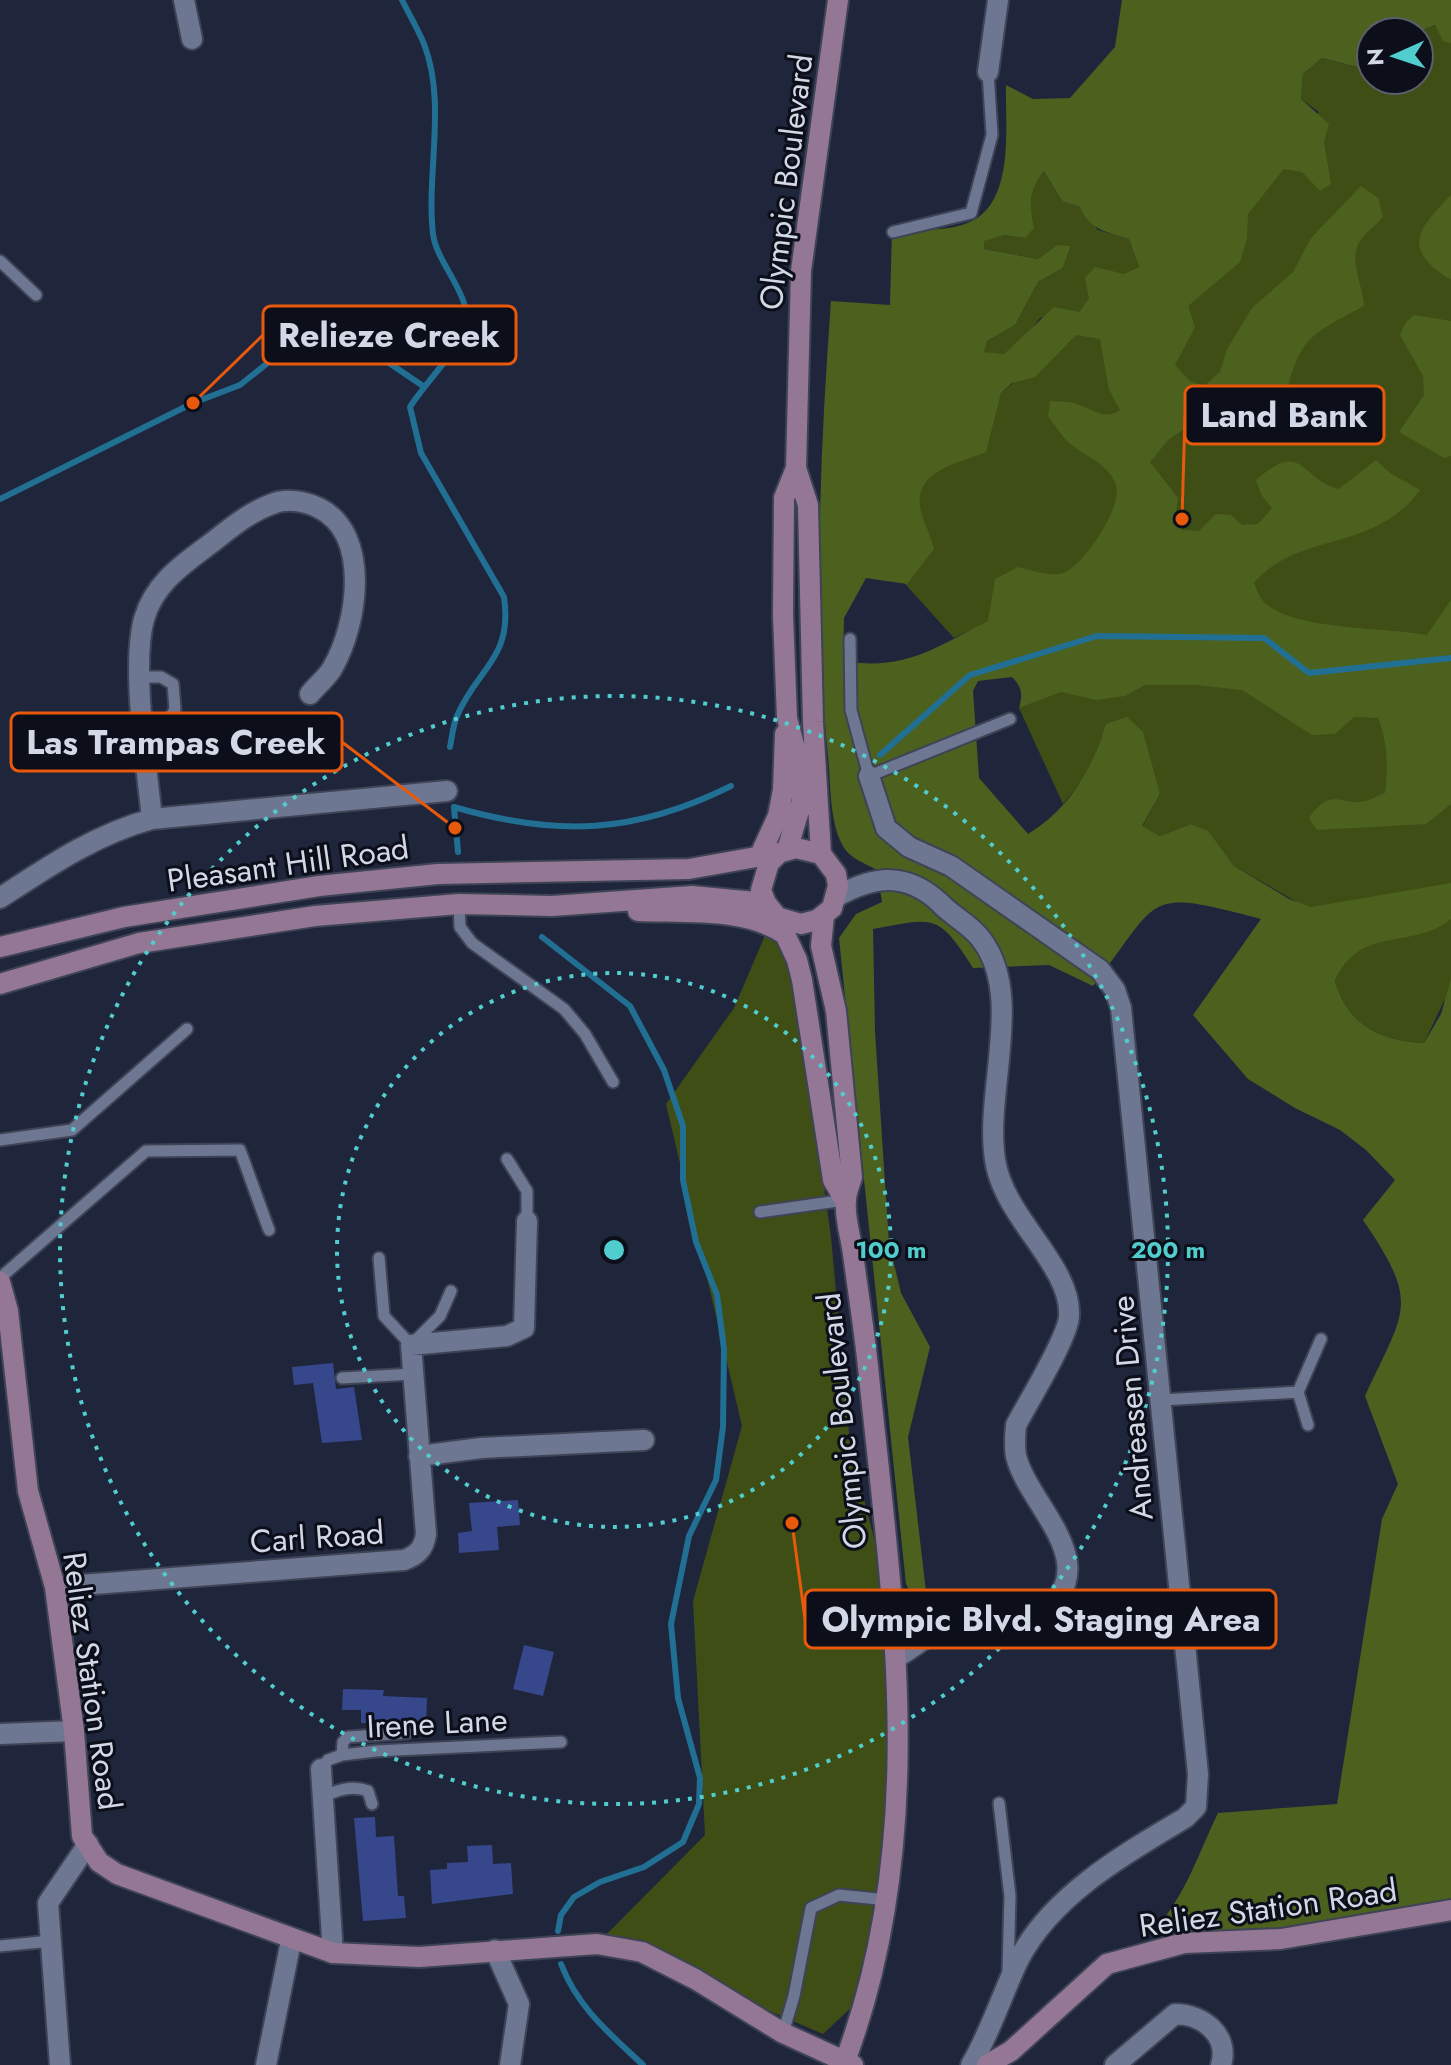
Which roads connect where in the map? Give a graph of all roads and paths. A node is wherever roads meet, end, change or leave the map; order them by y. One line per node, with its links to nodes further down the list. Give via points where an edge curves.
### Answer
1 (184, 0): 4 (street)
2 (838, 0): 9 (street, Olympic Boulevard, via 801,271)
3 (998, 0): 5 (street)
4 (192, 39)
5 (988, 72): 6 (lane, via 992,135 971,213)
6 (893, 232)
7 (0, 261): 8 (lane)
8 (36, 295)
9 (796, 468): 18 (street, Olympic Boulevard, via 784,498 787,718); 19 (street, Olympic Boulevard, via 808,505)
10 (850, 639): 15 (lane, via 851,710)
11 (142, 677): 12 (street, via 144,619 170,574 246,517 290,501 332,514 345,530 353,554 353,600 344,643 332,669); 14 (street); 14 (lane, via 161,677 173,684 175,709 166,726)
12 (310, 694)
13 (1010, 719): 15 (lane)
14 (144, 731): 17 (street)
15 (869, 776): 46 (street, Andreasen Drive, via 886,828 1082,957 1115,990 1127,1041)
16 (447, 791): 17 (street)
17 (152, 819): 23 (street, via 121,828 56,861)
18 (775, 853): 19 (street, via 804,848); 27 (street, Olympic Boulevard, via 763,876); 28 (street, Pleasant Hill Road, via 689,869 438,874 319,886 124,917)
19 (821, 854): 20 (street)
20 (836, 874): 21 (street); 22 (street)
21 (859, 885): 22 (street); 52 (street, via 904,879 931,893 981,938 994,963 1001,993 992,1107 996,1168 1014,1211 1066,1288 1069,1317 1016,1425 1014,1440 1023,1472 1061,1533 1066,1577 1053,1604 1023,1624)
22 (836, 897): 26 (street)
23 (0, 898)
24 (459, 904): 25 (street, Pleasant Hill Road); 29 (street, Pleasant Hill Road, via 315,916 139,943); 31 (lane, via 460,927 472,943 564,1009)
25 (552, 906): 27 (street, via 715,914 765,924); 27 (street, Pleasant Hill Road, via 692,896)
26 (824, 916): 27 (street, via 801,924); 34 (street, Olympic Boulevard, via 821,946 836,1011 852,1177)
27 (776, 918): 34 (street, Olympic Boulevard, via 802,980 833,1180)
28 (0, 947)
29 (0, 984)
30 (187, 1029): 32 (lane, via 72,1130)
31 (613, 1082)
32 (0, 1140)
33 (507, 1159): 36 (lane, via 527,1191)
34 (845, 1200): 35 (lane); 51 (street, Olympic Boulevard)
35 (760, 1212)
36 (527, 1221): 42 (street, via 524,1328 507,1336)
37 (269, 1230): 39 (lane, via 240,1150 146,1151)
38 (379, 1258): 42 (lane, via 384,1316)
39 (0, 1280): 50 (street, Reliez Station Road, via 28,1491)
40 (451, 1291): 42 (lane, via 440,1316)
41 (1321, 1339): 45 (lane)
42 (411, 1345): 43 (street, Carl Road)
43 (413, 1374): 44 (lane); 49 (street, Carl Road)
44 (342, 1378)
45 (1298, 1392): 46 (lane); 47 (lane)
46 (1162, 1400): 71 (street, Andreasen Drive, via 1198,1774 1196,1807 1095,1874 1037,1932)
47 (1308, 1425)
48 (644, 1440): 49 (street)
49 (419, 1456): 50 (street, Carl Road, via 425,1544 404,1560)
50 (55, 1587): 54 (street, Reliez Station Road)
51 (894, 1617): 52 (street); 53 (street, Olympic Boulevard)
52 (928, 1636): 53 (street)
53 (897, 1657): 64 (street, Olympic Boulevard, via 899,1810)
54 (74, 1731): 56 (street); 63 (street, Reliez Station Road, via 82,1836)
55 (407, 1733): 58 (lane, via 348,1737)
56 (0, 1734)
57 (561, 1742): 58 (lane, Irene Lane)
58 (342, 1755): 59 (lane, Irene Lane)
59 (321, 1769): 60 (street)
60 (323, 1797): 62 (lane, via 337,1790 362,1789); 70 (street)
61 (999, 1803): 71 (lane, via 1010,1896)
62 (372, 1804)
63 (88, 1844): 66 (street, via 48,1903); 67 (street, Reliez Station Road, via 99,1862 117,1874)
64 (887, 1900): 72 (lane, via 839,1895 811,1908); 73 (street, Olympic Boulevard)
65 (1451, 1910): 78 (street, Reliez Station Road, via 1281,1939 1184,1943 1107,1964 1011,2051)
66 (51, 1941): 68 (lane); 74 (street)
67 (291, 1941): 70 (street, Reliez Station Road); 75 (street)
68 (0, 1946)
69 (495, 1950): 70 (street, Reliez Station Road, via 419,1957); 72 (street, Reliez Station Road, via 597,1944 642,1952); 76 (street, via 519,2004)
70 (333, 1953)
71 (1007, 1991): 77 (street, Andreasen Drive)
72 (783, 2033): 73 (street, Reliez Station Road)
73 (849, 2063)
74 (60, 2065)
75 (266, 2065)
76 (510, 2065)
77 (971, 2065)
78 (987, 2065)
79 (1115, 2065): 80 (street, via 1175,2014 1187,2014 1214,2029 1222,2044)
80 (1221, 2065)

